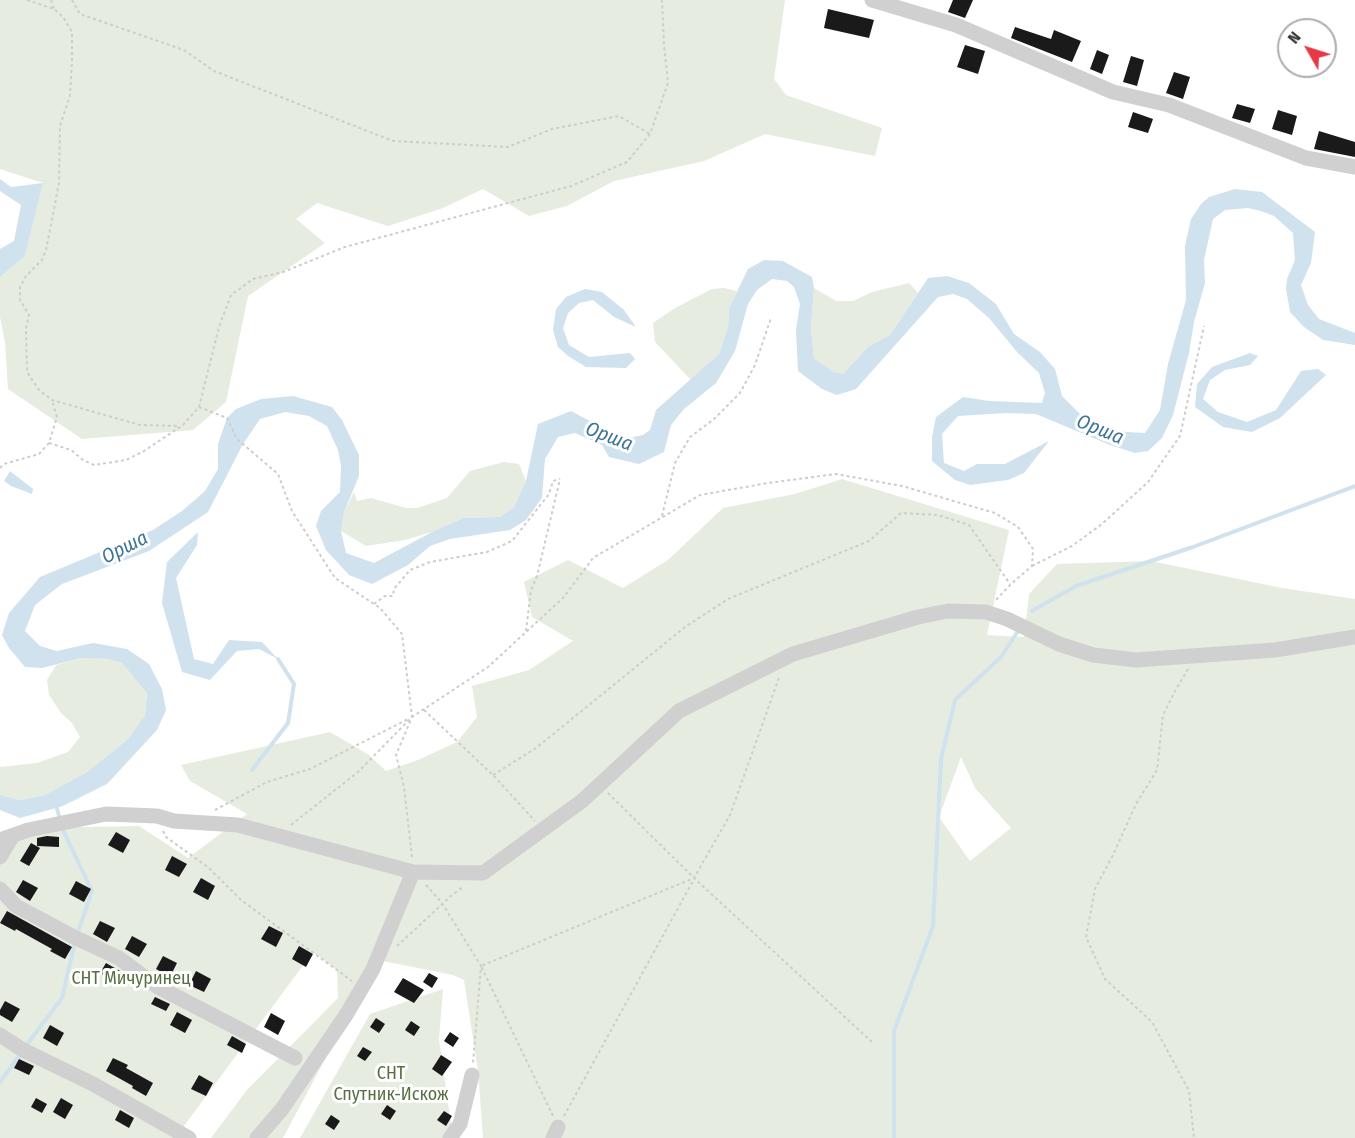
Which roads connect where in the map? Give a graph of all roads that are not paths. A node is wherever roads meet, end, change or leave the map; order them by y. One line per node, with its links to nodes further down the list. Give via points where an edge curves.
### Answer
1 (872, 0): 2 (street, via 956,25 1113,92 1169,105 1306,158)
2 (1355, 167)
3 (1355, 638): 6 (street, via 1275,650 1136,660 1093,655 986,612 948,611 918,617 786,657 679,711 582,801 483,873)
4 (6, 839): 5 (street); 6 (street, via 28,830 106,814 157,816 174,821 238,825)
5 (0, 857)
6 (413, 872): 12 (street, via 362,988 282,1109)
7 (0, 889): 9 (street, via 16,906 119,958 158,987)
8 (0, 1035): 11 (street)
9 (295, 1058)
10 (472, 1075): 13 (street, via 460,1124)
11 (189, 1138)
12 (257, 1138)
13 (450, 1138)

